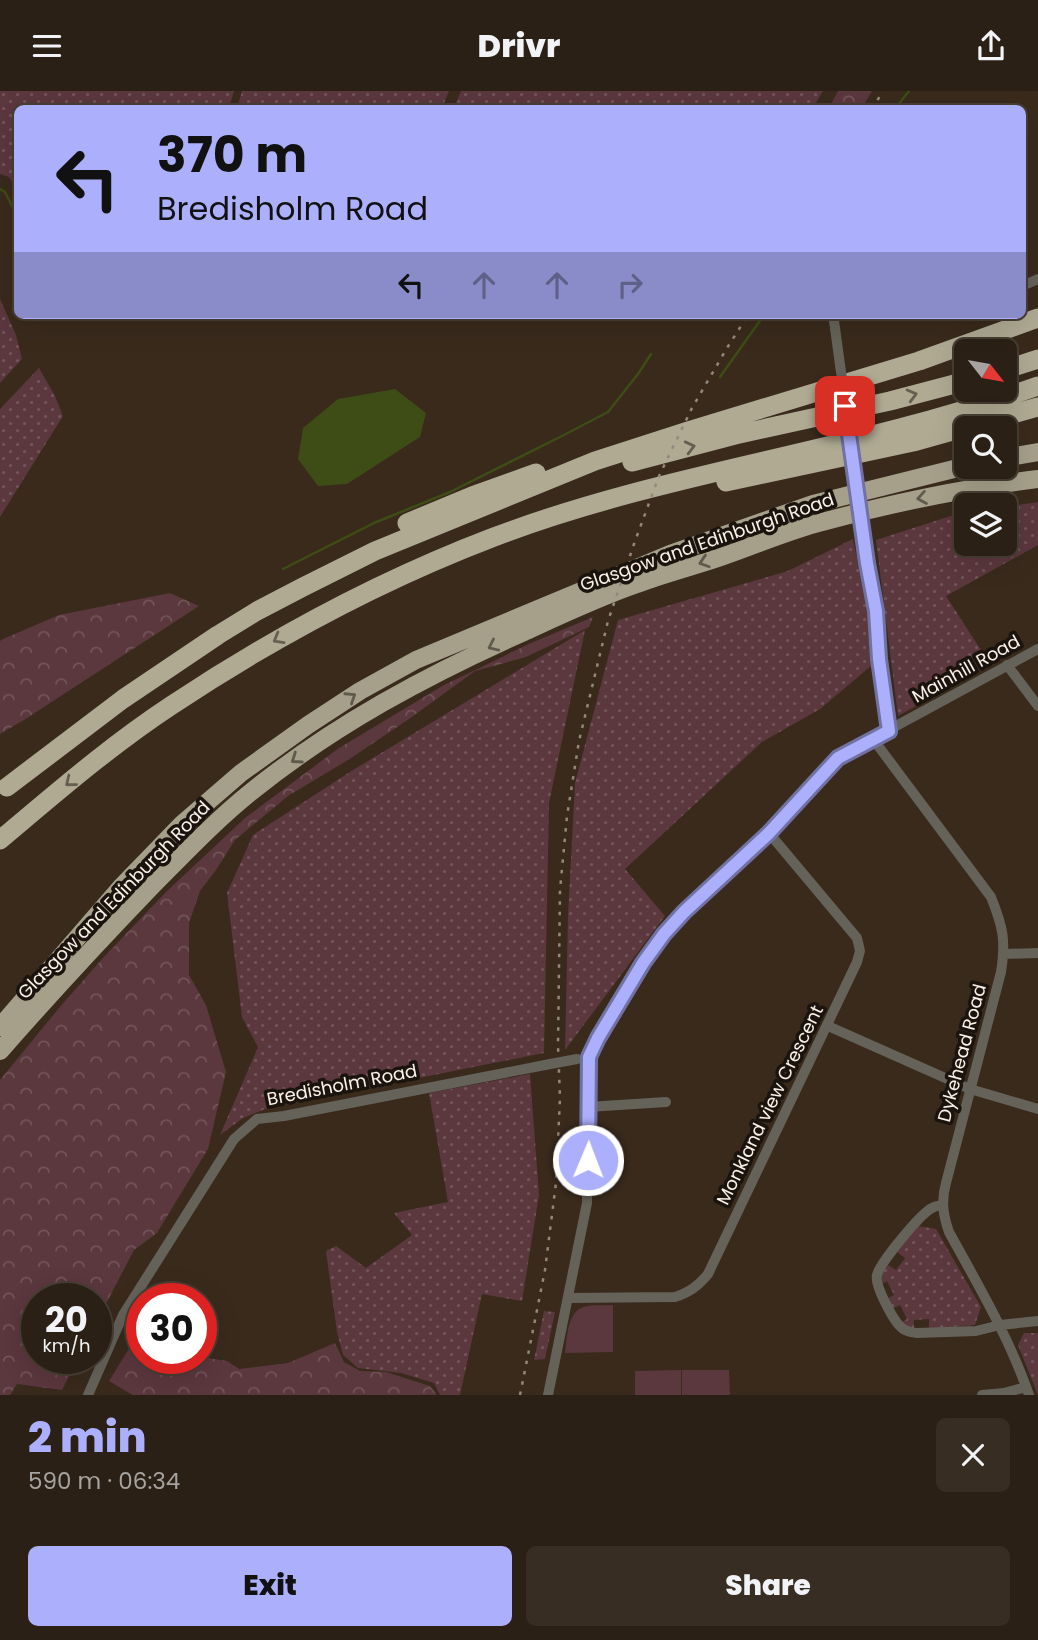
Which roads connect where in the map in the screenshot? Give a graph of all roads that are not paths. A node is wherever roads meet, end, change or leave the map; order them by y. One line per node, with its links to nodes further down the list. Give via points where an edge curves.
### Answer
1 (834, 319): 20 (street, bridge)
2 (1038, 319): 5 (highway)
3 (1038, 359): 4 (highway)
4 (1017, 366)
5 (863, 379): 15 (highway, via 595,461); 22 (highway, via 666,429 472,496 379,536 253,601 160,661)
6 (954, 384): 15 (highway, one-way to 6, via 595,471)
7 (1038, 386): 10 (highway)
8 (1038, 398): 10 (highway, via 973,417)
9 (1038, 407): 16 (highway, via 913,442 682,492 548,529)
10 (825, 446): 16 (highway, via 692,477 495,536 414,569)
11 (1038, 452): 12 (highway)
12 (1017, 456)
13 (954, 469): 28 (highway, Glasgow and Edinburgh Road, one-way to 13, via 121,886 181,824 241,773 360,691 416,660 670,554 813,504)
14 (1038, 479): 29 (highway, Glasgow and Edinburgh Road, one-way to 29, via 819,522 635,584 489,647 390,698 292,761 197,840)
15 (506, 498): 22 (highway, via 375,551 257,611 162,671)
16 (312, 621): 24 (highway, one-way to 24, via 171,706)
17 (1038, 649): 18 (street, Mainhill Road)
18 (1007, 665): 19 (street); 20 (street, Mainhill Road)
19 (1038, 706)
20 (889, 731): 21 (street, Mainhill Road)
21 (873, 739): 23 (street, Mainhill Road, via 838,758); 26 (street, Dykehead Road, via 991,897 1003,927)
22 (3, 790)
23 (769, 833): 27 (street, Monkland view Crescent, via 857,937 857,962); 30 (street, Mainhill Road, via 664,934)
24 (0, 840)
25 (1038, 953): 26 (street)
26 (1004, 954): 31 (street, Dykehead Road)
27 (828, 1026): 31 (street); 36 (street, Monkland view Crescent, via 708,1274 697,1287 675,1297)
28 (0, 1027)
29 (0, 1051)
30 (589, 1057): 33 (street); 40 (street, Bredisholm Road, bridge, via 257,1119 234,1139 123,1315)
31 (970, 1089): 34 (street); 35 (street, Dykehead Road)
32 (666, 1103): 33 (street)
33 (588, 1107): 36 (street, via 587,1203)
34 (1038, 1109)
35 (942, 1205): 38 (street, Dykehead Road, via 948,1232); 38 (street, via 933,1206 919,1218 879,1268 878,1288 899,1327 908,1332 976,1331)
36 (568, 1298): 41 (street)
37 (1038, 1321): 38 (street)
38 (1000, 1325): 39 (street, Dykehead Road)
39 (1028, 1391): 42 (street)
40 (88, 1395)
41 (548, 1395)
42 (982, 1395)

